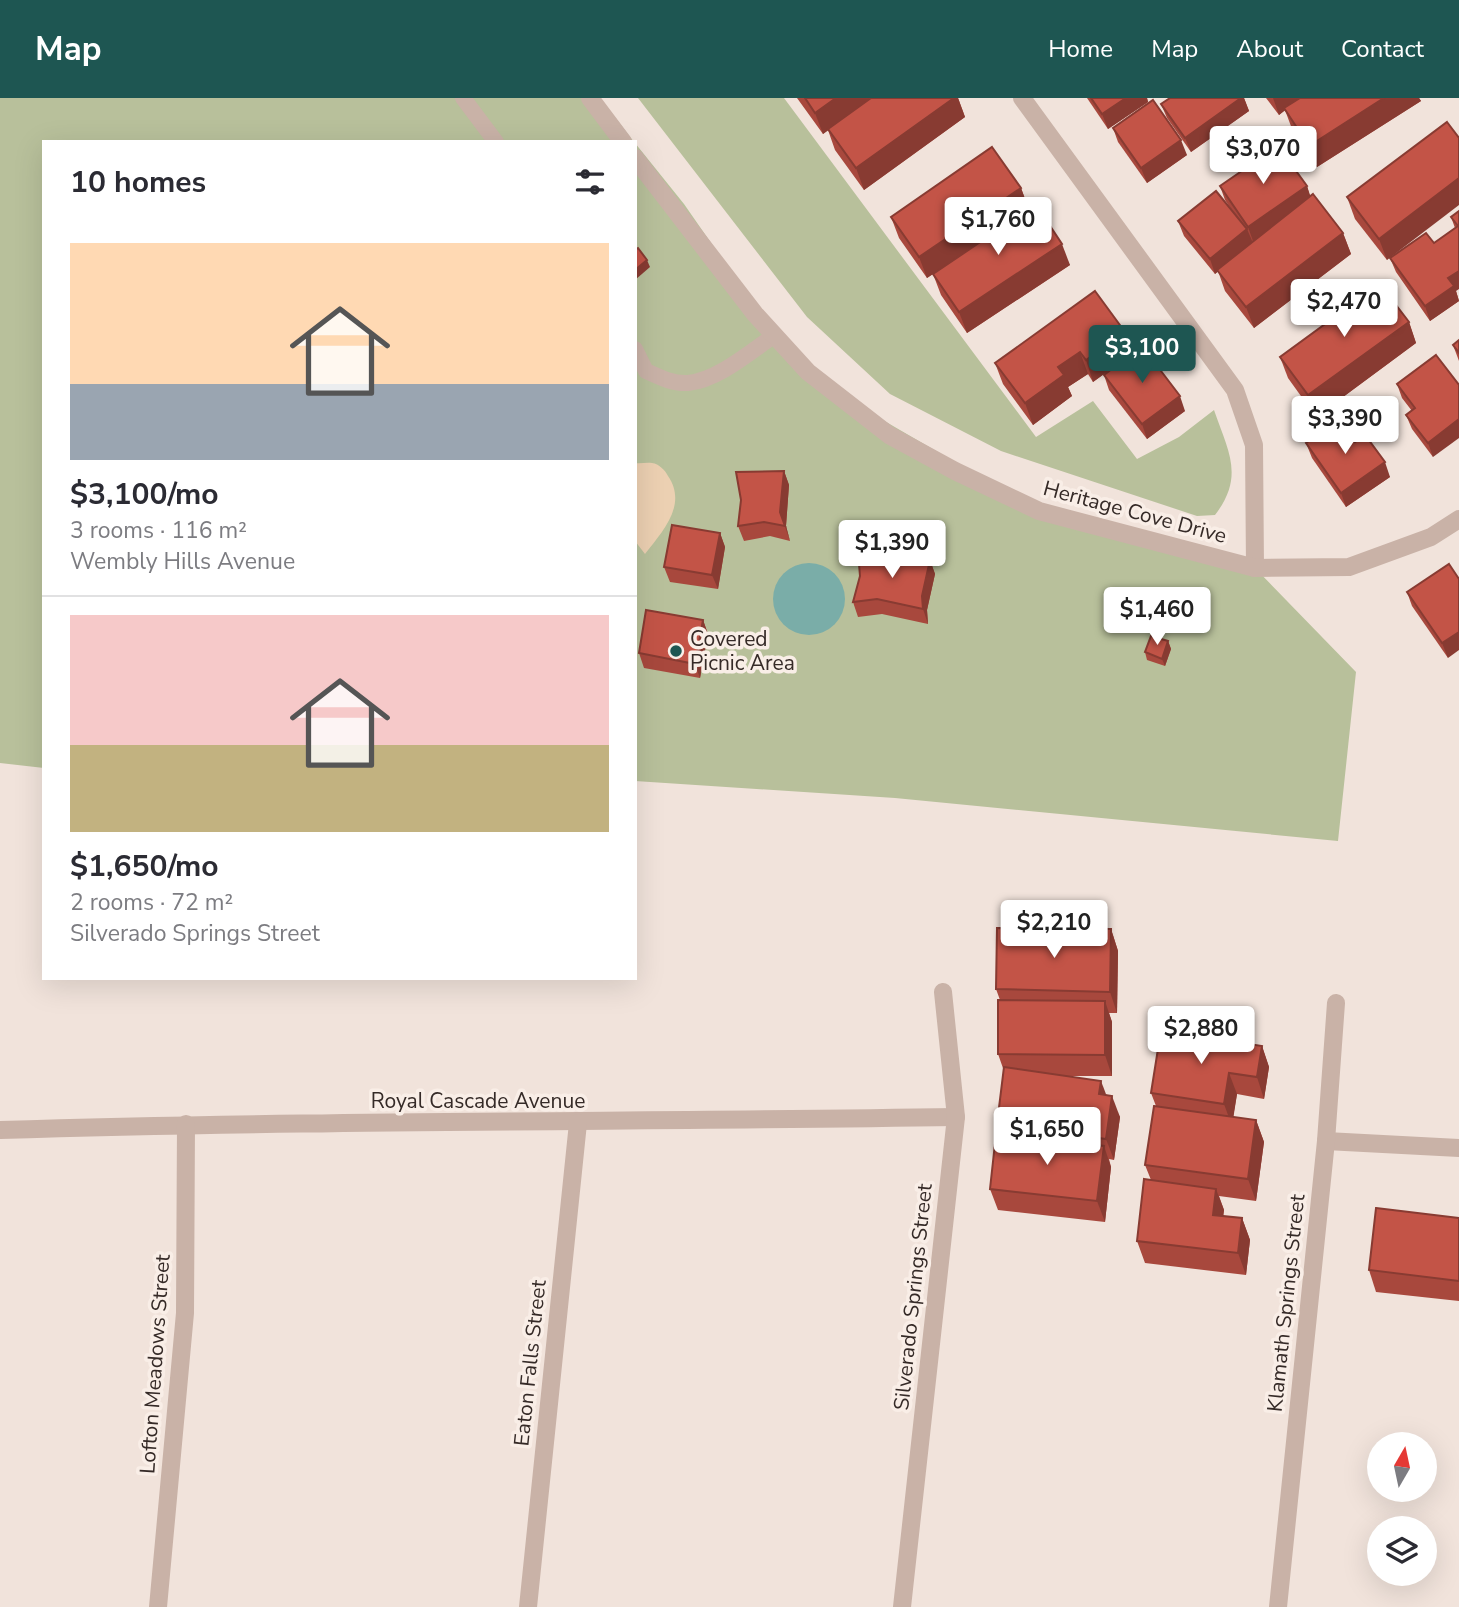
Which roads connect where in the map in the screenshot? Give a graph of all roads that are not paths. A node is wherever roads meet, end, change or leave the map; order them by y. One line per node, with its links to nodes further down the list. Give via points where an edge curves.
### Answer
1 (463, 98): 4 (lane)
2 (590, 98): 5 (street)
3 (1022, 98): 10 (street, via 1235,390 1254,445)
4 (494, 140)
5 (622, 140)
6 (637, 161): 7 (street, Heritage Cove Drive)
7 (775, 335): 8 (lane, via 705,379 687,383 646,371); 10 (street, Heritage Cove Drive, via 808,372 889,435 955,471 1039,511)
8 (637, 353)
9 (1459, 519): 10 (street, Heritage Cove Drive, via 1431,537 1349,567)
10 (1255, 568)
11 (943, 992): 13 (street, Silverado Springs Street)
12 (1336, 1003): 17 (street, Klamath Springs Street)
13 (956, 1117): 15 (street, Royal Cascade Avenue); 21 (street, Silverado Springs Street)
14 (186, 1124): 15 (street, Royal Cascade Avenue); 16 (street, Royal Cascade Avenue); 19 (street, Lofton Meadows Street, via 185,1313)
15 (578, 1124): 20 (street, Eaton Falls Street)
16 (0, 1130)
17 (1326, 1141): 18 (street); 22 (street, Klamath Springs Street)
18 (1459, 1148)
19 (158, 1607)
20 (528, 1607)
21 (902, 1607)
22 (1278, 1607)

